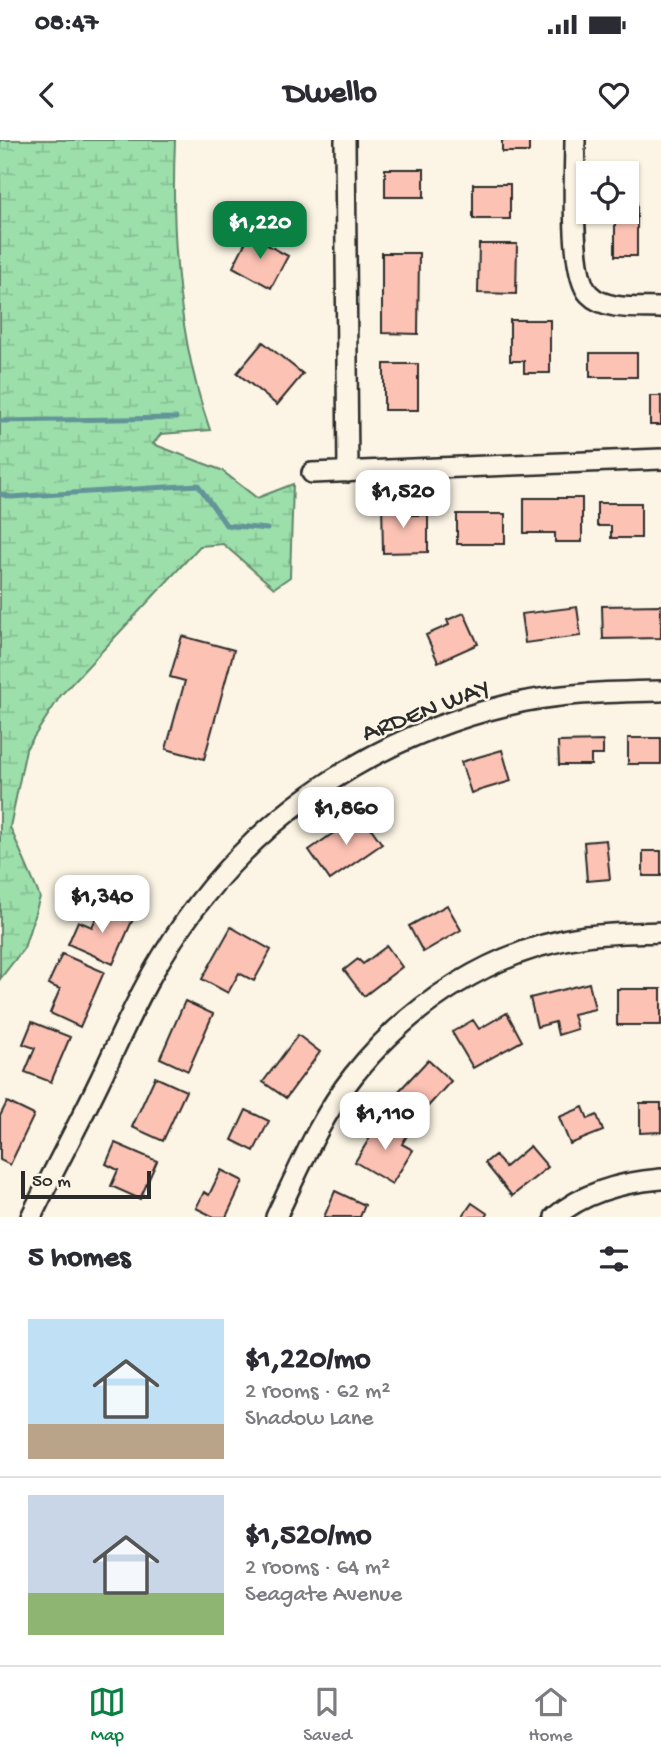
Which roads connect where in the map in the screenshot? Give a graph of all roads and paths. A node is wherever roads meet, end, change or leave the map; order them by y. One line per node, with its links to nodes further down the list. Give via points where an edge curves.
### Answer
1 (345, 140): 5 (street)
2 (575, 140): 3 (street, via 577,260 589,295 613,306)
3 (661, 308)
4 (661, 459): 5 (street)
5 (348, 472): 6 (street)
6 (312, 473)
7 (661, 691): 10 (street, ARDEN WAY, via 561,696 509,704 453,721 390,744 342,772 264,831 190,915 163,955)
8 (661, 932): 11 (street, via 587,936 526,951 492,964 413,1014 352,1078 321,1127)
9 (661, 1180): 12 (street, via 613,1186)
10 (31, 1217)
11 (276, 1217)
12 (555, 1217)

